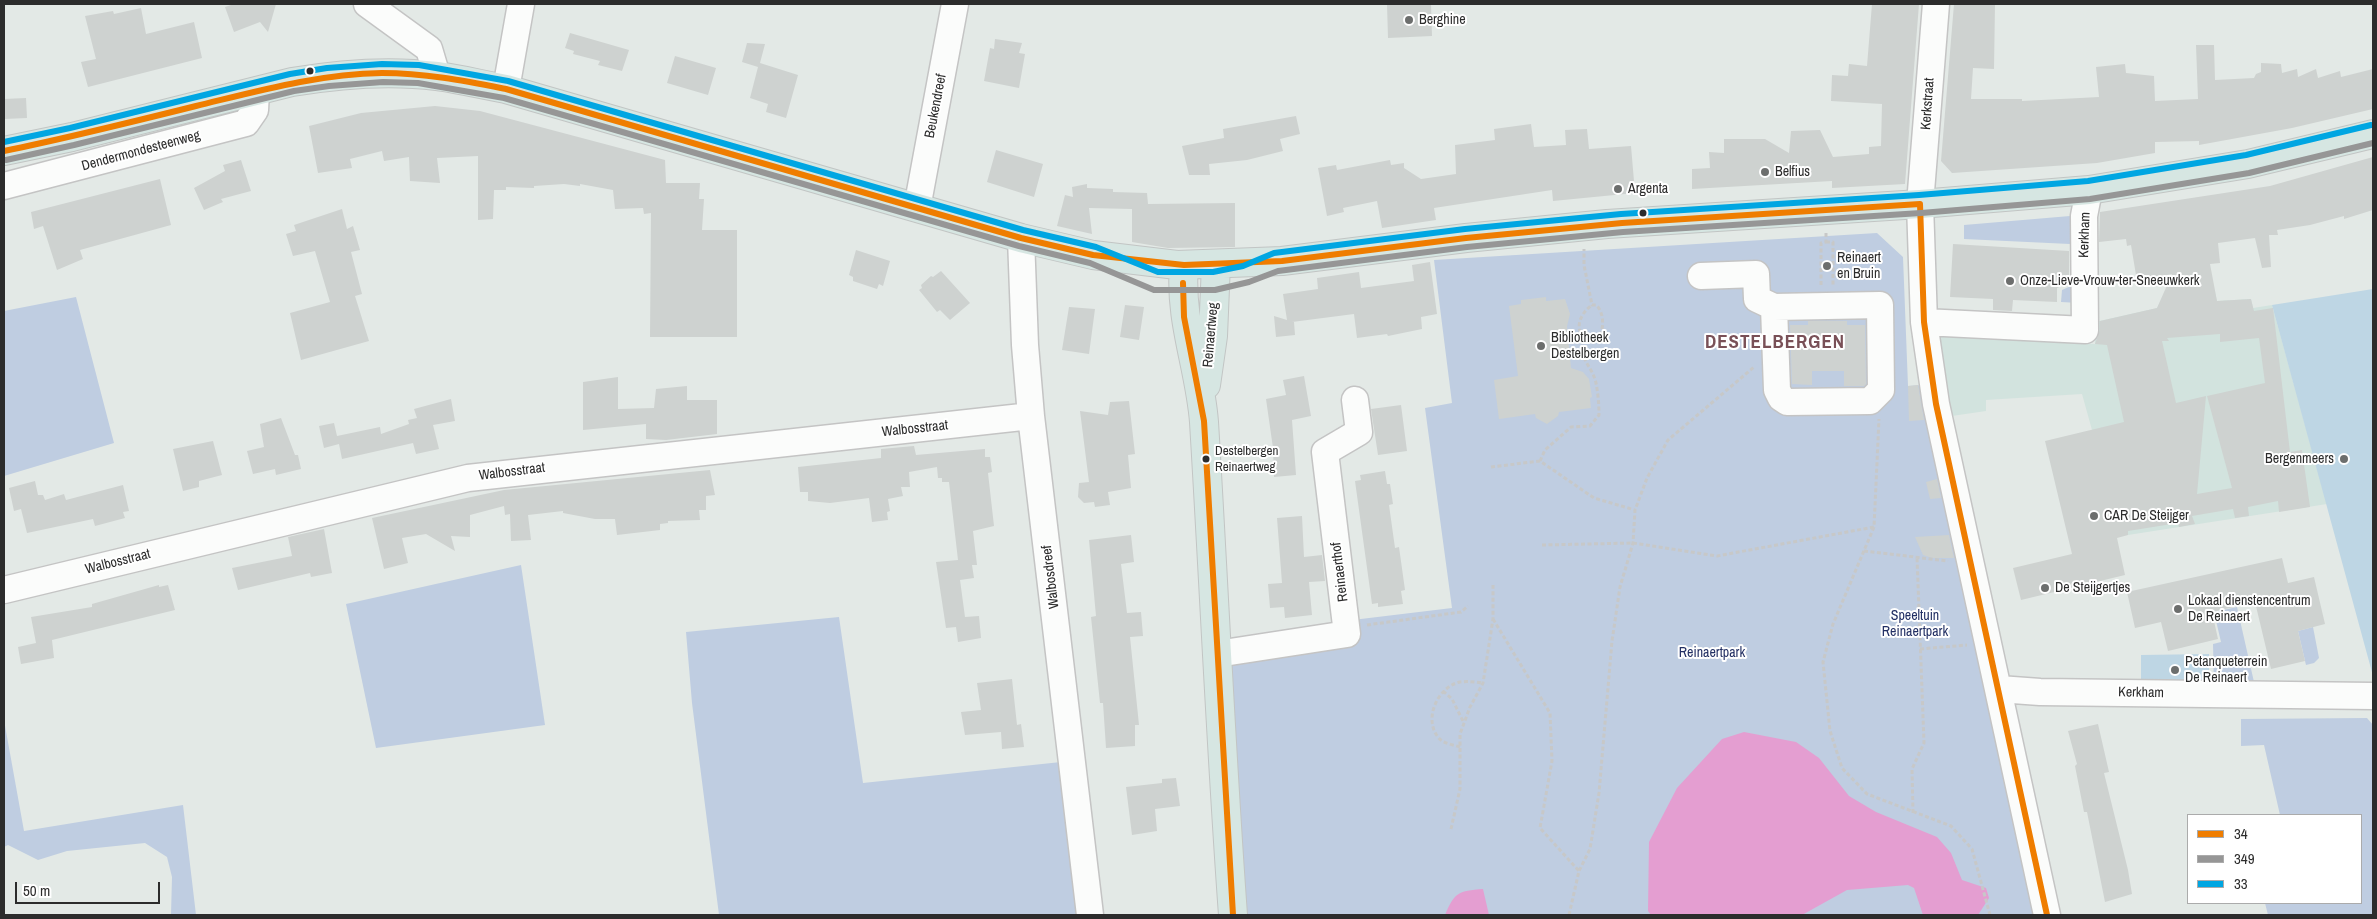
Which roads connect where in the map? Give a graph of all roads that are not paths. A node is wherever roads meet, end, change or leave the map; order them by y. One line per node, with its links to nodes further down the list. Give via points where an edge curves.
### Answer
1 (367, 4): 5 (street, via 429,49)
2 (521, 4): 6 (street)
3 (956, 4): 13 (street, Beukendreef)
4 (1936, 4): 12 (street, Kerkstraat)
5 (437, 76): 6 (main road, Dendermondesteenweg); 7 (main road, Dendermondesteenweg, via 375,74 324,77)
6 (506, 89): 13 (main road, Dendermondesteenweg)
7 (256, 92): 9 (main road, Dendermondesteenweg); 10 (street, Dendermondesteenweg, via 255,110 246,123)
8 (2373, 134): 11 (main road, Dendermondesteenweg, via 2248,164)
9 (4, 151)
10 (4, 186)
11 (2089, 190): 12 (main road, Dendermondesteenweg); 20 (street, Kerkham, via 2084,216 2084,330)
12 (1920, 204): 15 (main road, Dendermondesteenweg, via 1584,226 1276,262 1246,274); 20 (street)
13 (917, 208): 14 (main road, Dendermondesteenweg)
14 (1021, 238): 16 (main road, Dendermondesteenweg); 23 (street, Walbosdreef)
15 (1215, 273): 16 (main road, Dendermondesteenweg); 22 (main road, Reinaertweg, via 1213,336)
16 (1184, 274): 22 (main road, Reinaertweg, via 1185,314)
17 (1701, 276): 18 (street, via 1756,274 1756,299)
18 (1774, 307): 19 (street, via 1880,305); 19 (street, via 1777,390 1780,398 1787,402 1870,401 1880,390)
19 (1881, 314): 20 (street)
20 (1924, 318): 26 (street, via 1936,404)
21 (1355, 400): 25 (street, Reinaerthof, via 1359,432 1325,452 1347,634)
22 (1203, 406): 25 (main road, Reinaertweg)
23 (1031, 416): 24 (street, Walbosstraat, via 468,478); 28 (street, Walbosdreef)
24 (4, 590)
25 (1217, 654): 29 (main road, Reinaertweg)
26 (1999, 689): 27 (street, Kerkham); 30 (street)
27 (2373, 696)
28 (1090, 915)
29 (1233, 915)
30 (2046, 915)

